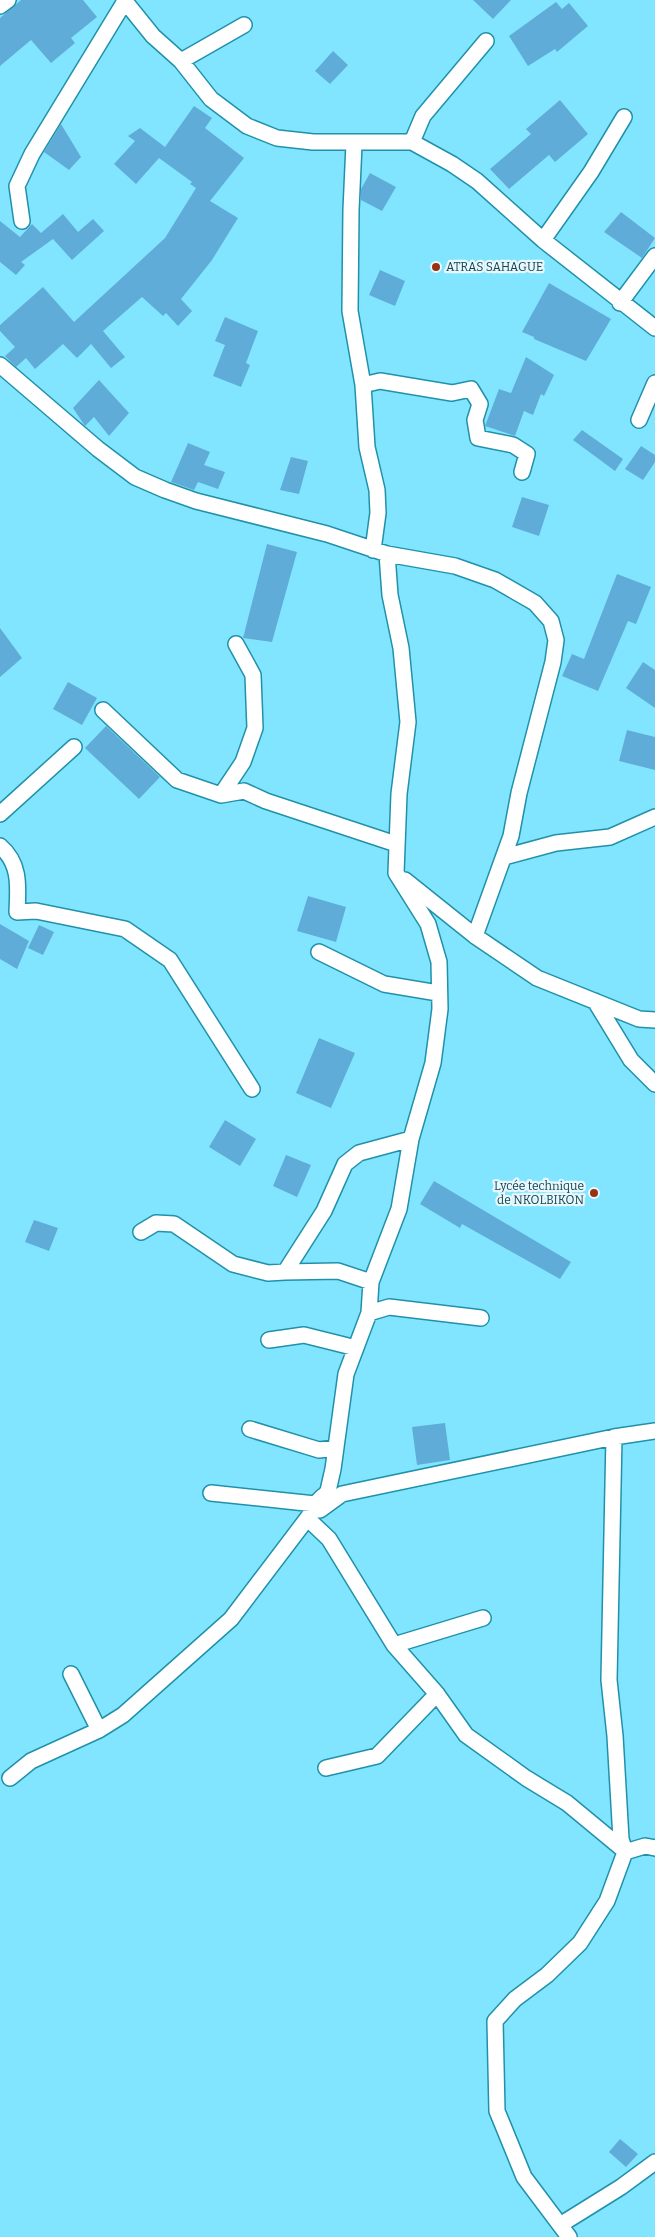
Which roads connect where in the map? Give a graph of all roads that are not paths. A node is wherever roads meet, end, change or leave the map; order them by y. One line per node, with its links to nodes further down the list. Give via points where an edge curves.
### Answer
1 (8, 0): 3 (street)
2 (125, 1): 6 (street, via 153,36); 10 (street, via 32,154 17,186)
3 (0, 6)
4 (244, 25): 6 (street)
5 (486, 41): 8 (street, via 423,116)
6 (181, 61): 9 (street, via 211,99 247,126 277,138)
7 (624, 118): 11 (street)
8 (412, 142): 9 (street); 11 (street, via 477,182)
9 (354, 144): 17 (street, via 350,311)
10 (22, 221)
11 (543, 240): 13 (street)
12 (655, 256): 13 (street)
13 (620, 303): 14 (street)
14 (655, 328)
15 (0, 365): 20 (street, via 135,477 196,501 327,534)
16 (655, 383): 18 (street)
17 (363, 385): 19 (street, via 380,381 452,393 471,388 480,404 475,420 478,438 513,445 528,454); 20 (street, via 367,447 377,490 378,513)
18 (639, 420)
19 (522, 472)
20 (373, 550): 21 (street)
21 (388, 554): 28 (street, via 390,595 401,648 408,722); 30 (street, via 456,566 495,580 535,603 551,621 556,640 554,662)
22 (236, 644): 25 (street, via 254,676 254,728 243,762)
23 (103, 710): 25 (street, via 177,780)
24 (74, 747): 26 (street)
25 (221, 795): 28 (street, via 244,791)
26 (0, 814)
27 (655, 817): 30 (street, via 610,837 556,843)
28 (396, 844): 31 (street)
29 (0, 846): 38 (street, via 10,854 19,879 17,912 36,911 125,929 170,960)
30 (504, 857): 32 (street)
31 (396, 873): 32 (street); 34 (street, via 428,924 439,962)
32 (476, 936): 35 (street, via 537,978)
33 (319, 952): 34 (street, via 384,984)
34 (438, 993): 39 (street, via 440,1009 433,1063)
35 (595, 1001): 36 (street, via 639,1020); 37 (street, via 631,1060)
36 (655, 1020)
37 (655, 1084)
38 (252, 1089)
39 (411, 1139): 41 (street, via 359,1153 345,1164 324,1211); 42 (street, via 399,1208)
40 (141, 1232): 41 (street, via 156,1223 174,1224 233,1264 268,1273)
41 (285, 1272): 42 (street, via 338,1271)
42 (371, 1282): 43 (street)
43 (369, 1313): 44 (street, via 389,1307); 46 (street)
44 (481, 1318)
45 (269, 1340): 46 (street, via 304,1335)
46 (356, 1348): 50 (street, via 346,1374)
47 (250, 1429): 50 (street, via 319,1450)
48 (655, 1431): 49 (street)
49 (614, 1437): 53 (street, via 342,1494); 62 (street, via 609,1680 621,1840)
50 (336, 1448): 51 (street)
51 (328, 1491): 52 (street, via 315,1504); 53 (street)
52 (211, 1493)
53 (308, 1519): 55 (street, via 329,1539); 58 (street, via 231,1619 123,1716)
54 (483, 1618): 55 (street)
55 (394, 1645): 57 (street)
56 (70, 1674): 58 (street)
57 (437, 1694): 59 (street, via 376,1756); 62 (street, via 466,1734 567,1804)
58 (99, 1730): 60 (street, via 31,1761)
59 (326, 1768)
60 (10, 1778)
61 (655, 1848): 62 (street, via 645,1846)
62 (625, 1852): 64 (street, via 607,1901 580,1943 547,1975 515,1999 495,2021 498,2111 524,2177)
63 (655, 2162): 64 (street)
64 (564, 2231)

